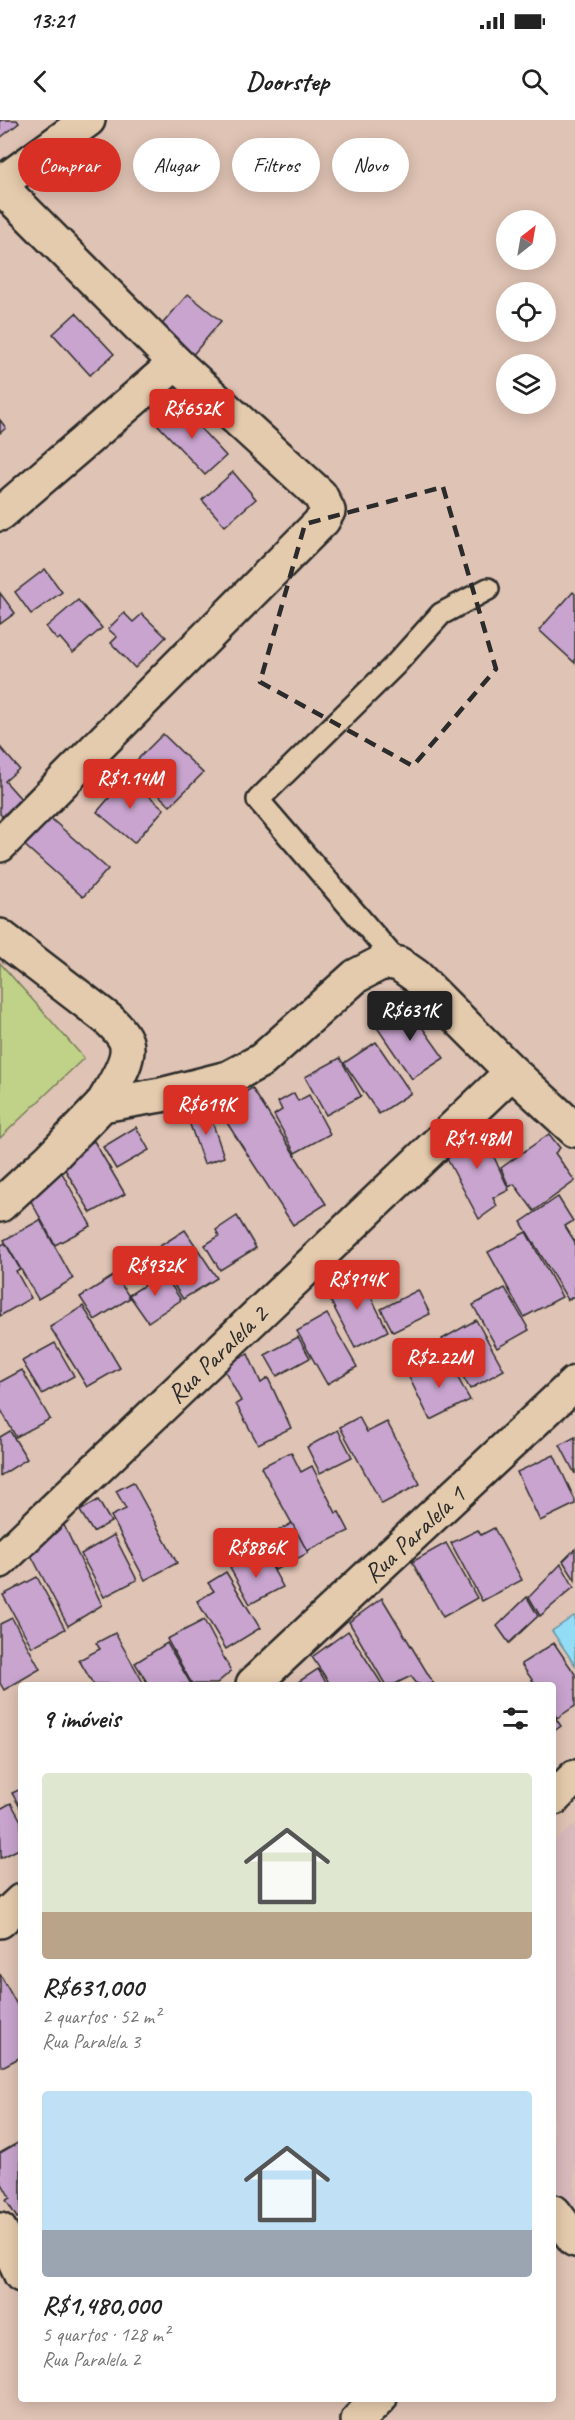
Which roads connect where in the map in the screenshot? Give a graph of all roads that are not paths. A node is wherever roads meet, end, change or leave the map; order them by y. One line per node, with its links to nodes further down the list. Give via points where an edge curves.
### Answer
1 (88, 120): 2 (street)
2 (0, 185): 3 (street)
3 (176, 363): 4 (street); 6 (street, via 320,495 328,511)
4 (0, 514)
5 (488, 589): 8 (lane, via 441,614 258,800)
6 (0, 845)
7 (0, 936): 10 (street, via 108,1019 126,1041 124,1063)
8 (399, 964): 9 (street, via 416,976); 10 (street, via 379,964 356,976 262,1060 228,1078)
9 (512, 1072): 11 (street); 14 (street, Rua Paralela 2)
10 (102, 1105): 12 (street)
11 (575, 1130)
12 (0, 1205)
13 (575, 1383): 15 (street, Rua Paralela 1)
14 (0, 1561)
15 (255, 1682)
16 (575, 1777): 17 (street)
17 (556, 1796)
18 (18, 1904): 19 (street)
19 (0, 1921)
20 (0, 2230): 21 (street)
21 (18, 2269)
22 (18, 2285): 23 (street)
23 (0, 2294)
24 (376, 2402): 25 (street)
25 (358, 2420)

